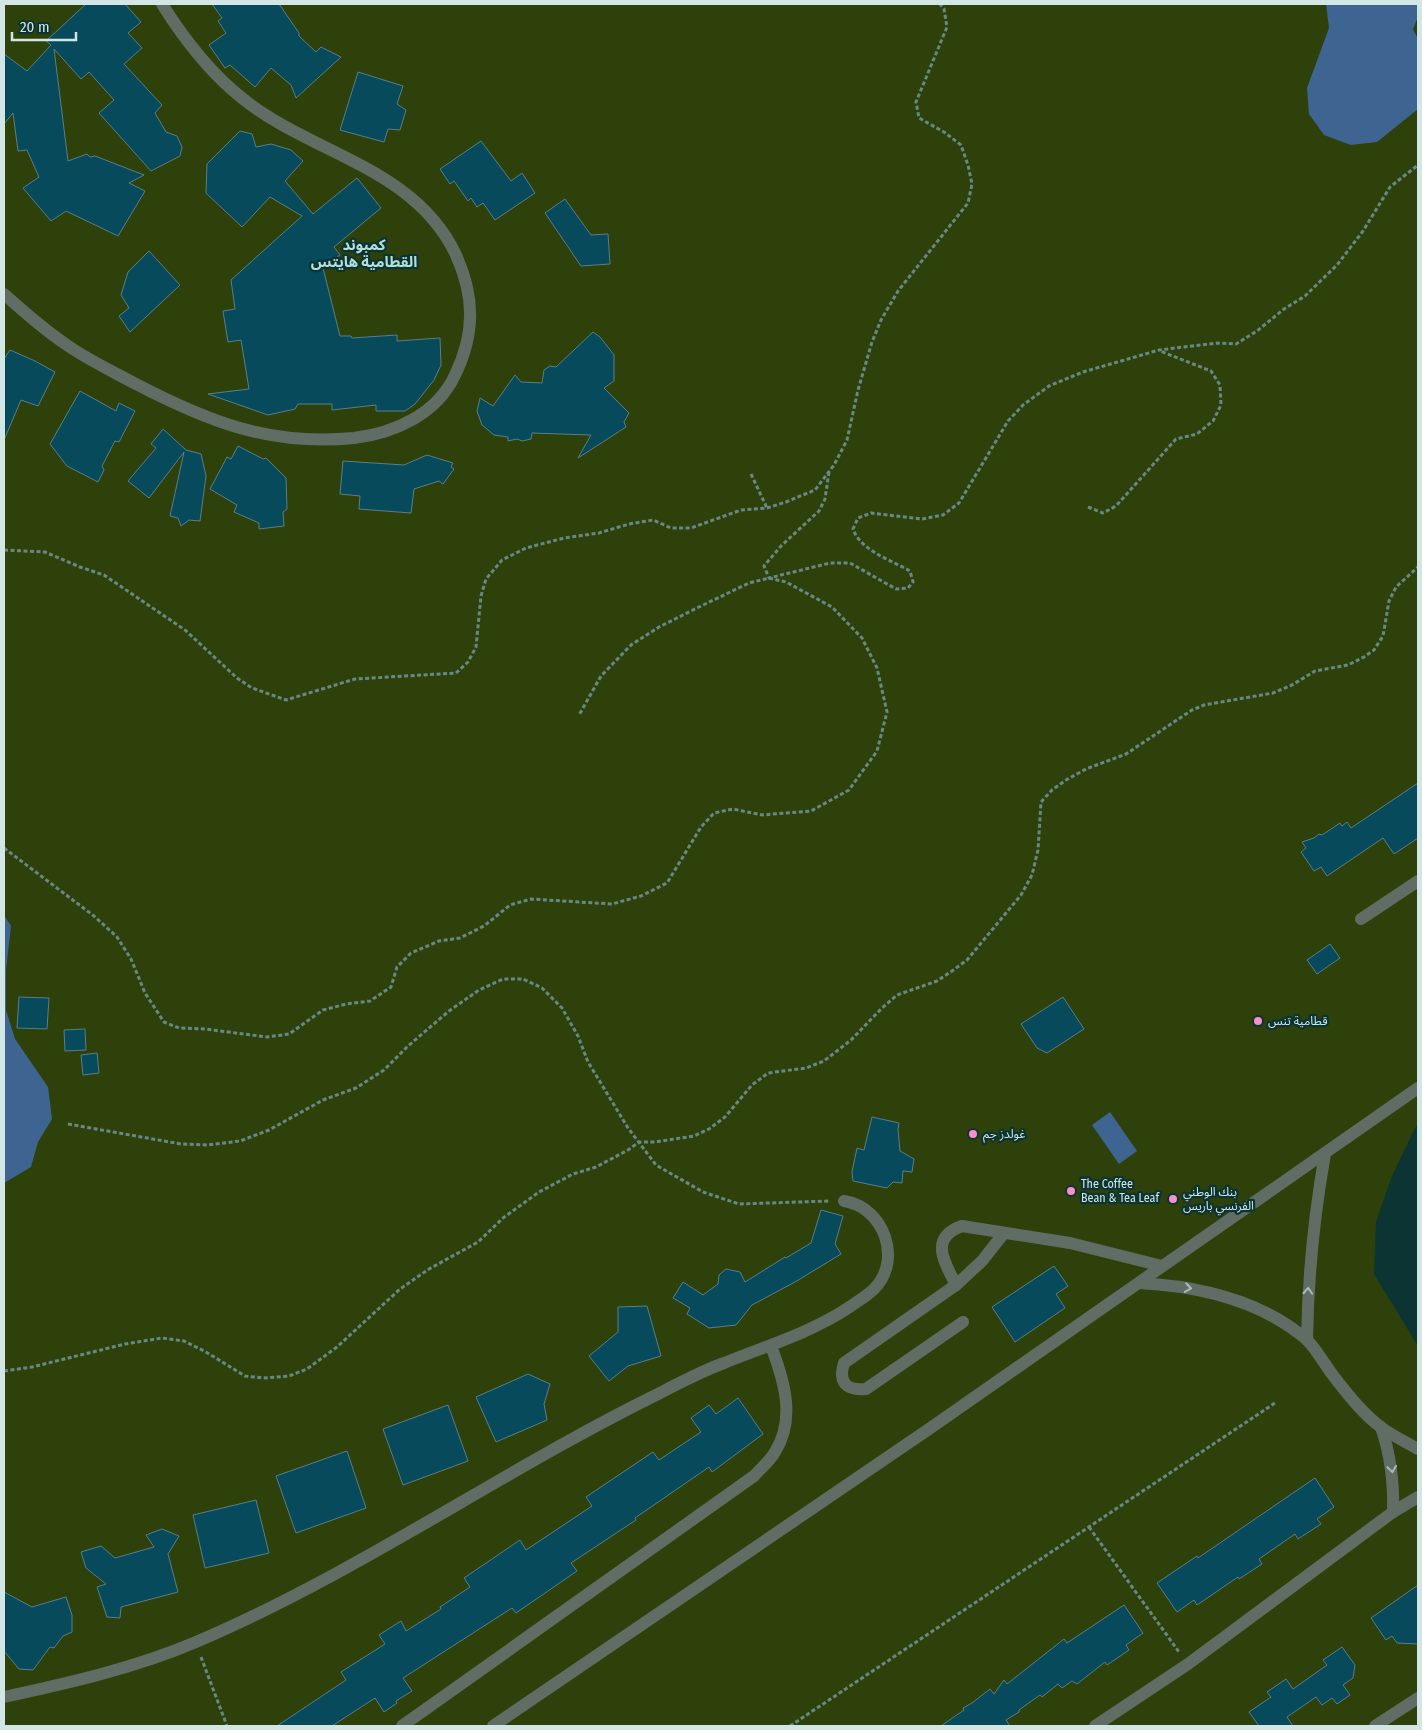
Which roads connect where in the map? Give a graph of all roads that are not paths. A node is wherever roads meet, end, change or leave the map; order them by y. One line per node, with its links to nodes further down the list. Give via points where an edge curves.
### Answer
1 (162, 4): 2 (street, via 209,67 243,99 411,196 440,228 456,256 468,292 471,324 464,355 451,384 429,408 402,426 371,436 325,440 264,434 196,413 109,370 64,344)
2 (4, 294)
3 (1418, 880): 4 (street)
4 (1361, 919)
5 (1418, 1088): 6 (street)
6 (1325, 1154): 9 (street); 13 (street, one-way to 6, via 1311,1246)
7 (844, 1201): 14 (street, via 860,1206 878,1221 888,1246 885,1272 876,1288 828,1321)
8 (1004, 1233): 9 (street, via 1070,1243); 11 (street, via 982,1261); 11 (street, via 969,1226 948,1233 941,1252)
9 (1162, 1266): 10 (street)
10 (1139, 1283): 13 (street, one-way to 13, via 1199,1290 1228,1298 1256,1309); 22 (street)
11 (956, 1285): 12 (street, via 844,1363 840,1374 844,1384 854,1390 866,1389)
12 (963, 1322)
13 (1307, 1340): 15 (street, via 1351,1397)
14 (771, 1346): 19 (street, via 722,1364 608,1419 297,1594 195,1642 142,1662); 21 (street, via 787,1404 784,1430 775,1453 754,1476)
15 (1381, 1427): 16 (street); 18 (street, one-way to 18, via 1392,1469)
16 (1418, 1449)
17 (1418, 1496): 18 (street)
18 (1393, 1512): 23 (street, via 1188,1664)
19 (4, 1697)
20 (1418, 1698): 24 (street)
21 (402, 1726)
22 (492, 1726)
23 (1095, 1726)
24 (1375, 1726)

